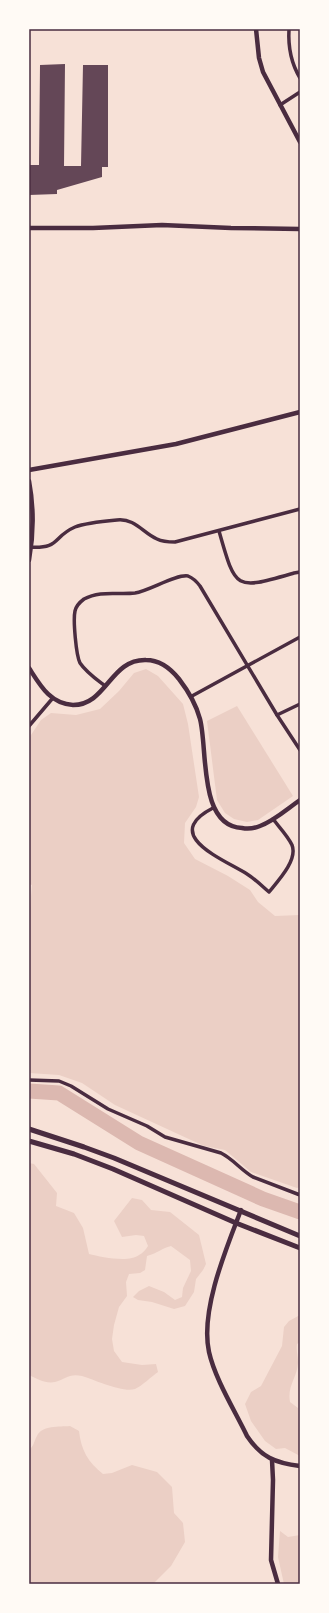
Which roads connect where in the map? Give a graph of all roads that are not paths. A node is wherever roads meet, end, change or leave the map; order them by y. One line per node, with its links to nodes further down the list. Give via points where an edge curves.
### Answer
1 (256, 29): 5 (street, via 263,72)
2 (289, 29): 3 (street, via 288,42)
3 (300, 78)
4 (300, 92): 5 (street)
5 (280, 105): 6 (street)
6 (300, 142)
7 (29, 228): 8 (street, via 162,225)
8 (300, 229)
9 (300, 412): 10 (street, via 176,444)
10 (29, 470)
11 (29, 481): 14 (street, via 34,512)
12 (300, 509): 13 (street)
13 (219, 531): 14 (street, via 167,542 157,539 134,523 118,520 76,526 53,544 46,547); 16 (street, via 229,568 239,581 257,584)
14 (30, 547): 15 (street)
15 (29, 560)
16 (300, 572)
17 (300, 637): 18 (street)
18 (248, 665): 20 (street, via 200,586 188,576 137,593 98,594 78,604 74,612 77,653 80,662); 21 (street); 24 (street)
19 (29, 668): 22 (street)
20 (104, 686): 21 (street, via 126,665 140,660 151,660 169,668); 22 (street, via 91,700 80,705 69,705)
21 (192, 696): 28 (street, via 200,720)
22 (52, 699): 25 (street)
23 (300, 704): 24 (street)
24 (277, 715): 26 (street)
25 (29, 726)
26 (300, 750)
27 (300, 800): 29 (street)
28 (213, 808): 29 (street, via 219,817 235,828 259,827); 29 (street, via 198,817 194,823 195,840 202,848 249,875 269,892 286,871 293,853 289,840)
29 (273, 819)
30 (29, 1080): 33 (street, via 59,1081 71,1086 108,1109 165,1136 222,1153 253,1177)
31 (29, 1129): 34 (main road, via 84,1147)
32 (29, 1141): 35 (main road, via 114,1169)
33 (300, 1195)
34 (241, 1210): 35 (street); 36 (main road)
35 (236, 1222): 37 (main road); 38 (street, via 210,1306 207,1340 216,1372 247,1436 253,1446)
36 (300, 1236)
37 (300, 1248)
38 (272, 1460): 39 (street); 40 (street, via 270,1560)
39 (300, 1466)
40 (278, 1584)

